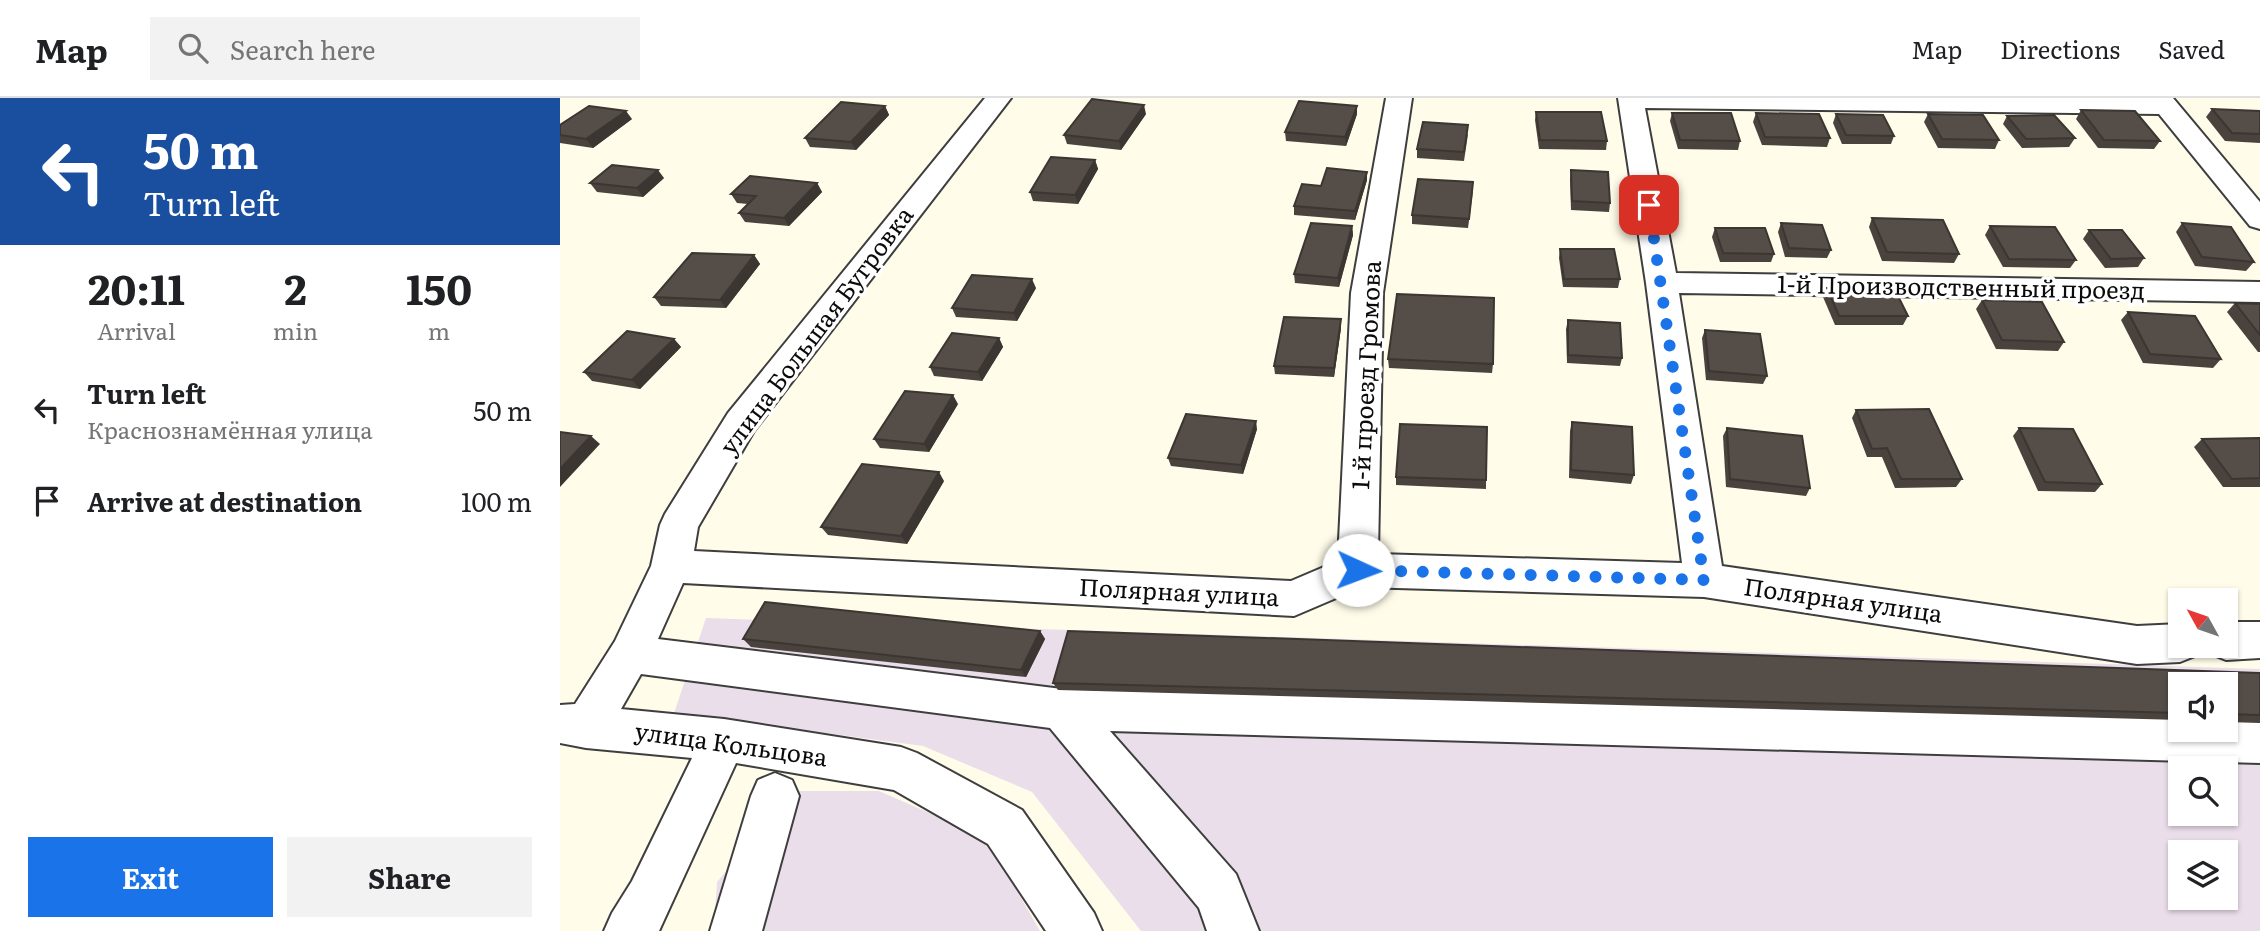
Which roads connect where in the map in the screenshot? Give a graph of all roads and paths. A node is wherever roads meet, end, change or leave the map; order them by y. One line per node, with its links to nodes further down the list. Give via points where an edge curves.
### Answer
1 (998, 98): 9 (street, улица Большая Бугровка, via 741,422 680,525)
2 (1399, 98): 10 (street, 1-й проезд Громова, via 1367,293)
3 (1631, 99): 4 (street); 7 (street)
4 (1899, 100): 5 (street)
5 (2163, 102): 6 (street)
6 (2260, 220)
7 (1662, 283): 8 (street, 1-й Производственный проезд); 11 (street)
8 (2260, 292)
9 (671, 566): 10 (street, Полярная улица, via 1294,598); 15 (street, улица Большая Бугровка)
10 (1358, 570): 11 (street, Полярная улица)
11 (1704, 580): 14 (street, Полярная улица, via 2137,645)
12 (2260, 640): 13 (street)
13 (2238, 641)
14 (2168, 644)
15 (630, 654): 16 (street); 17 (street, улица Большая Бугровка)
16 (1062, 709): 19 (street); 24 (street, via 1217,892)
17 (573, 725): 18 (street, улица Кольцова)
18 (724, 740): 21 (street, via 650,899); 23 (street, улица Кольцова, via 901,769 1005,827)
19 (2260, 742)
20 (775, 796): 22 (street)
21 (630, 931)
22 (736, 931)
23 (1076, 931)
24 (1233, 931)

